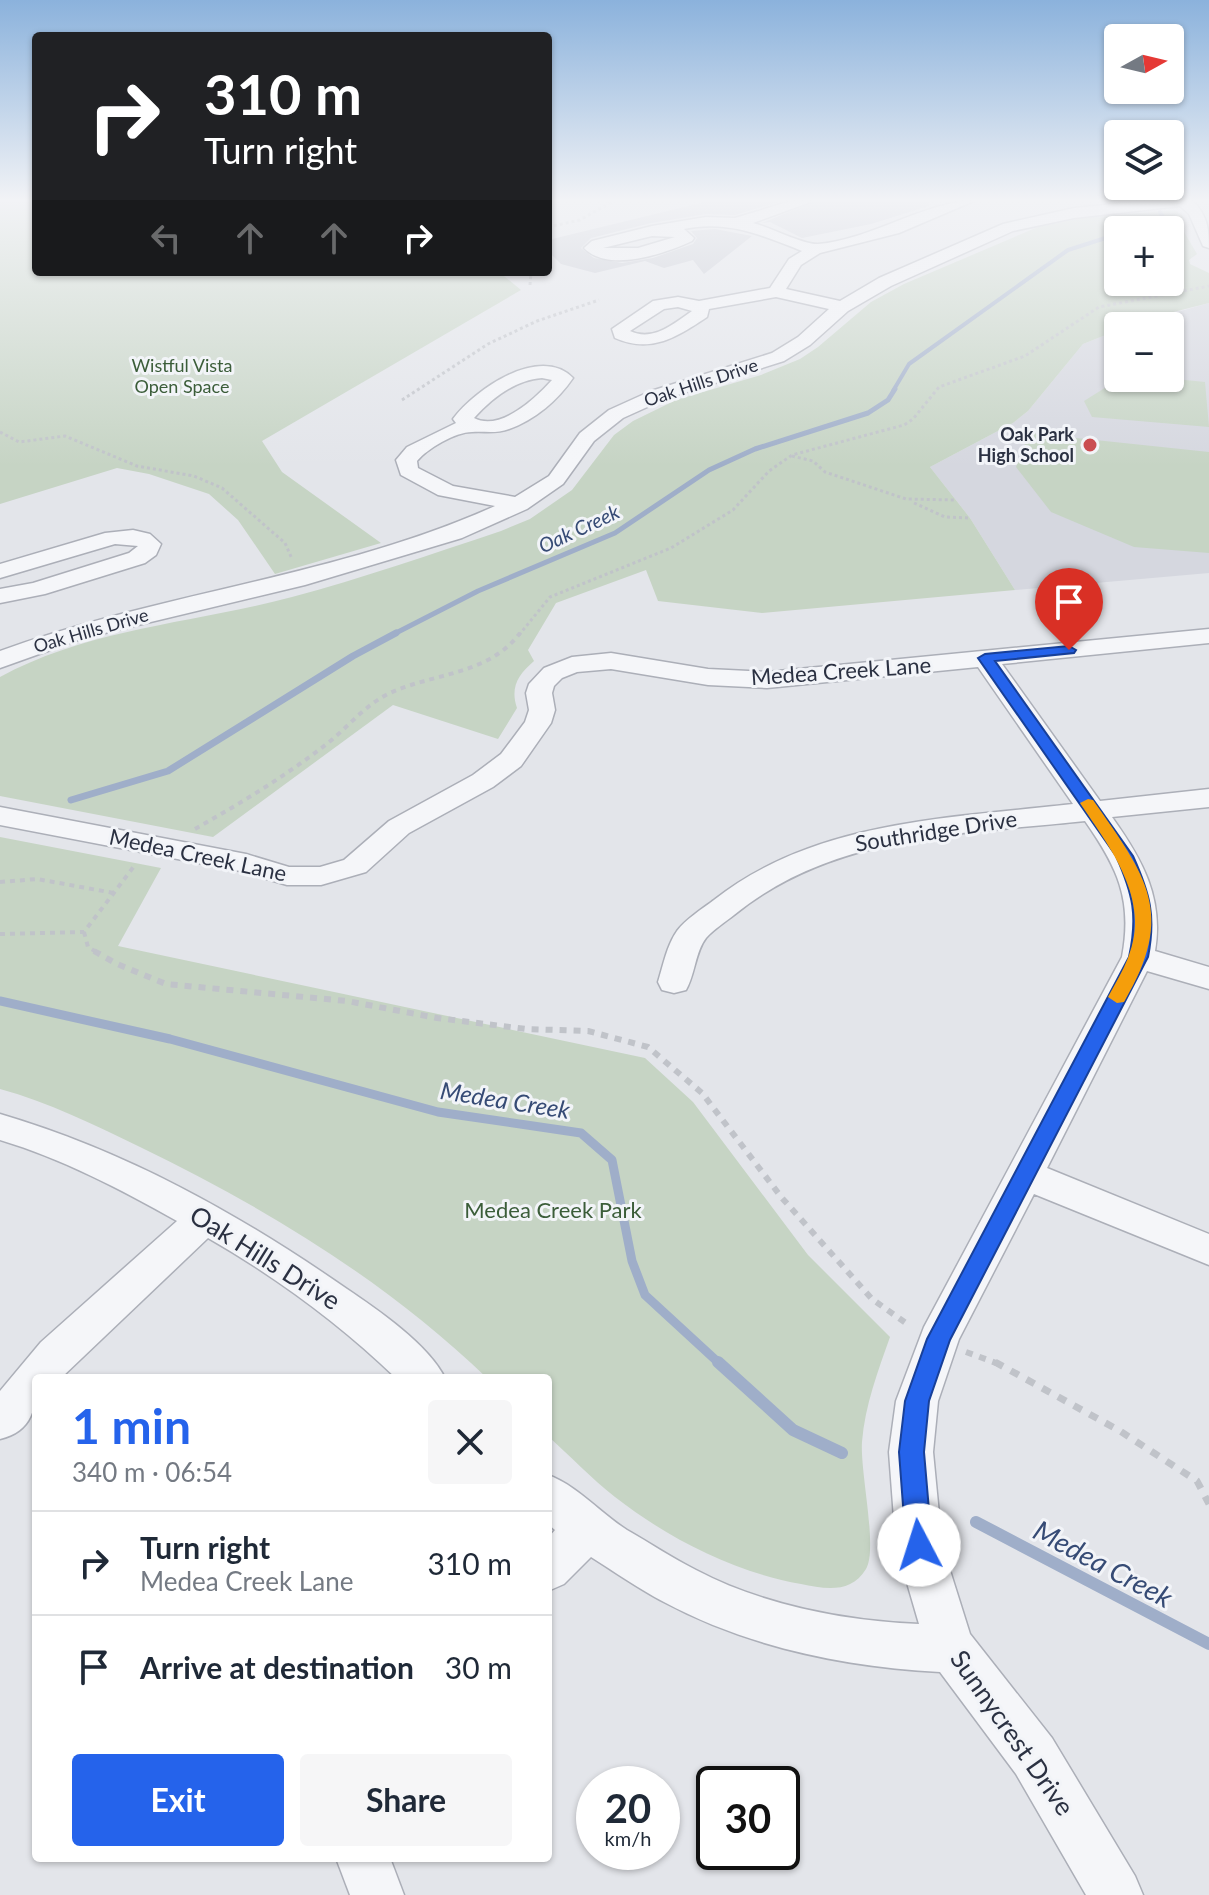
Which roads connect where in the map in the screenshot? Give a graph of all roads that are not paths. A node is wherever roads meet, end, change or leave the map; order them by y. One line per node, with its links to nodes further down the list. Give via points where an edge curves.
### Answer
1 (778, 289): 3 (street)
2 (872, 289): 5 (street, Oak Hills Drive)
3 (776, 292): 4 (street); 5 (street)
4 (699, 306)
5 (842, 307): 7 (street, Oak Hills Drive, via 778,357 616,414 587,437 556,480)
6 (468, 425): 7 (street, via 414,451 406,460 408,471 432,485)
7 (519, 504): 12 (street, Oak Hills Drive, via 454,533 297,580 76,632)
8 (0, 571): 9 (street, via 113,538 130,536 150,544 137,558)
9 (0, 596)
10 (1209, 636): 11 (street, Medea Creek Lane)
11 (985, 658): 14 (street, Sunnycrest Drive); 15 (street, Medea Creek Lane, via 767,680 708,677 611,661 572,665 542,684 538,723 511,760 399,827 355,866 321,876 287,876 246,863)
12 (0, 660)
13 (1209, 798): 14 (street, Southridge Drive)
14 (1092, 809): 16 (street, Sunnycrest Drive, via 1139,888 1145,927); 18 (street, Southridge Drive, via 922,830 812,856 746,890 690,935)
15 (0, 816)
16 (1138, 957): 17 (street); 20 (street, Sunnycrest Drive)
17 (1209, 978)
18 (674, 982)
19 (0, 1127): 21 (street, Oak Hills Drive, via 130,1177)
20 (1026, 1175): 22 (street); 30 (street, Sunnycrest Drive, via 939,1339 917,1401 911,1452 919,1545)
21 (205, 1218): 23 (street); 24 (street, Oak Hills Drive, via 258,1248 369,1326)
22 (1209, 1250)
23 (40, 1374)
24 (420, 1374)
25 (32, 1384): 26 (street)
26 (1, 1421)
27 (552, 1499): 28 (street)
28 (587, 1530): 29 (street); 30 (street, via 681,1587 772,1624 885,1646)
29 (552, 1565)
30 (952, 1649): 33 (street, Sunnycrest Drive, via 1034,1756)
31 (365, 1862): 32 (street)
32 (377, 1895)
33 (1116, 1895)

